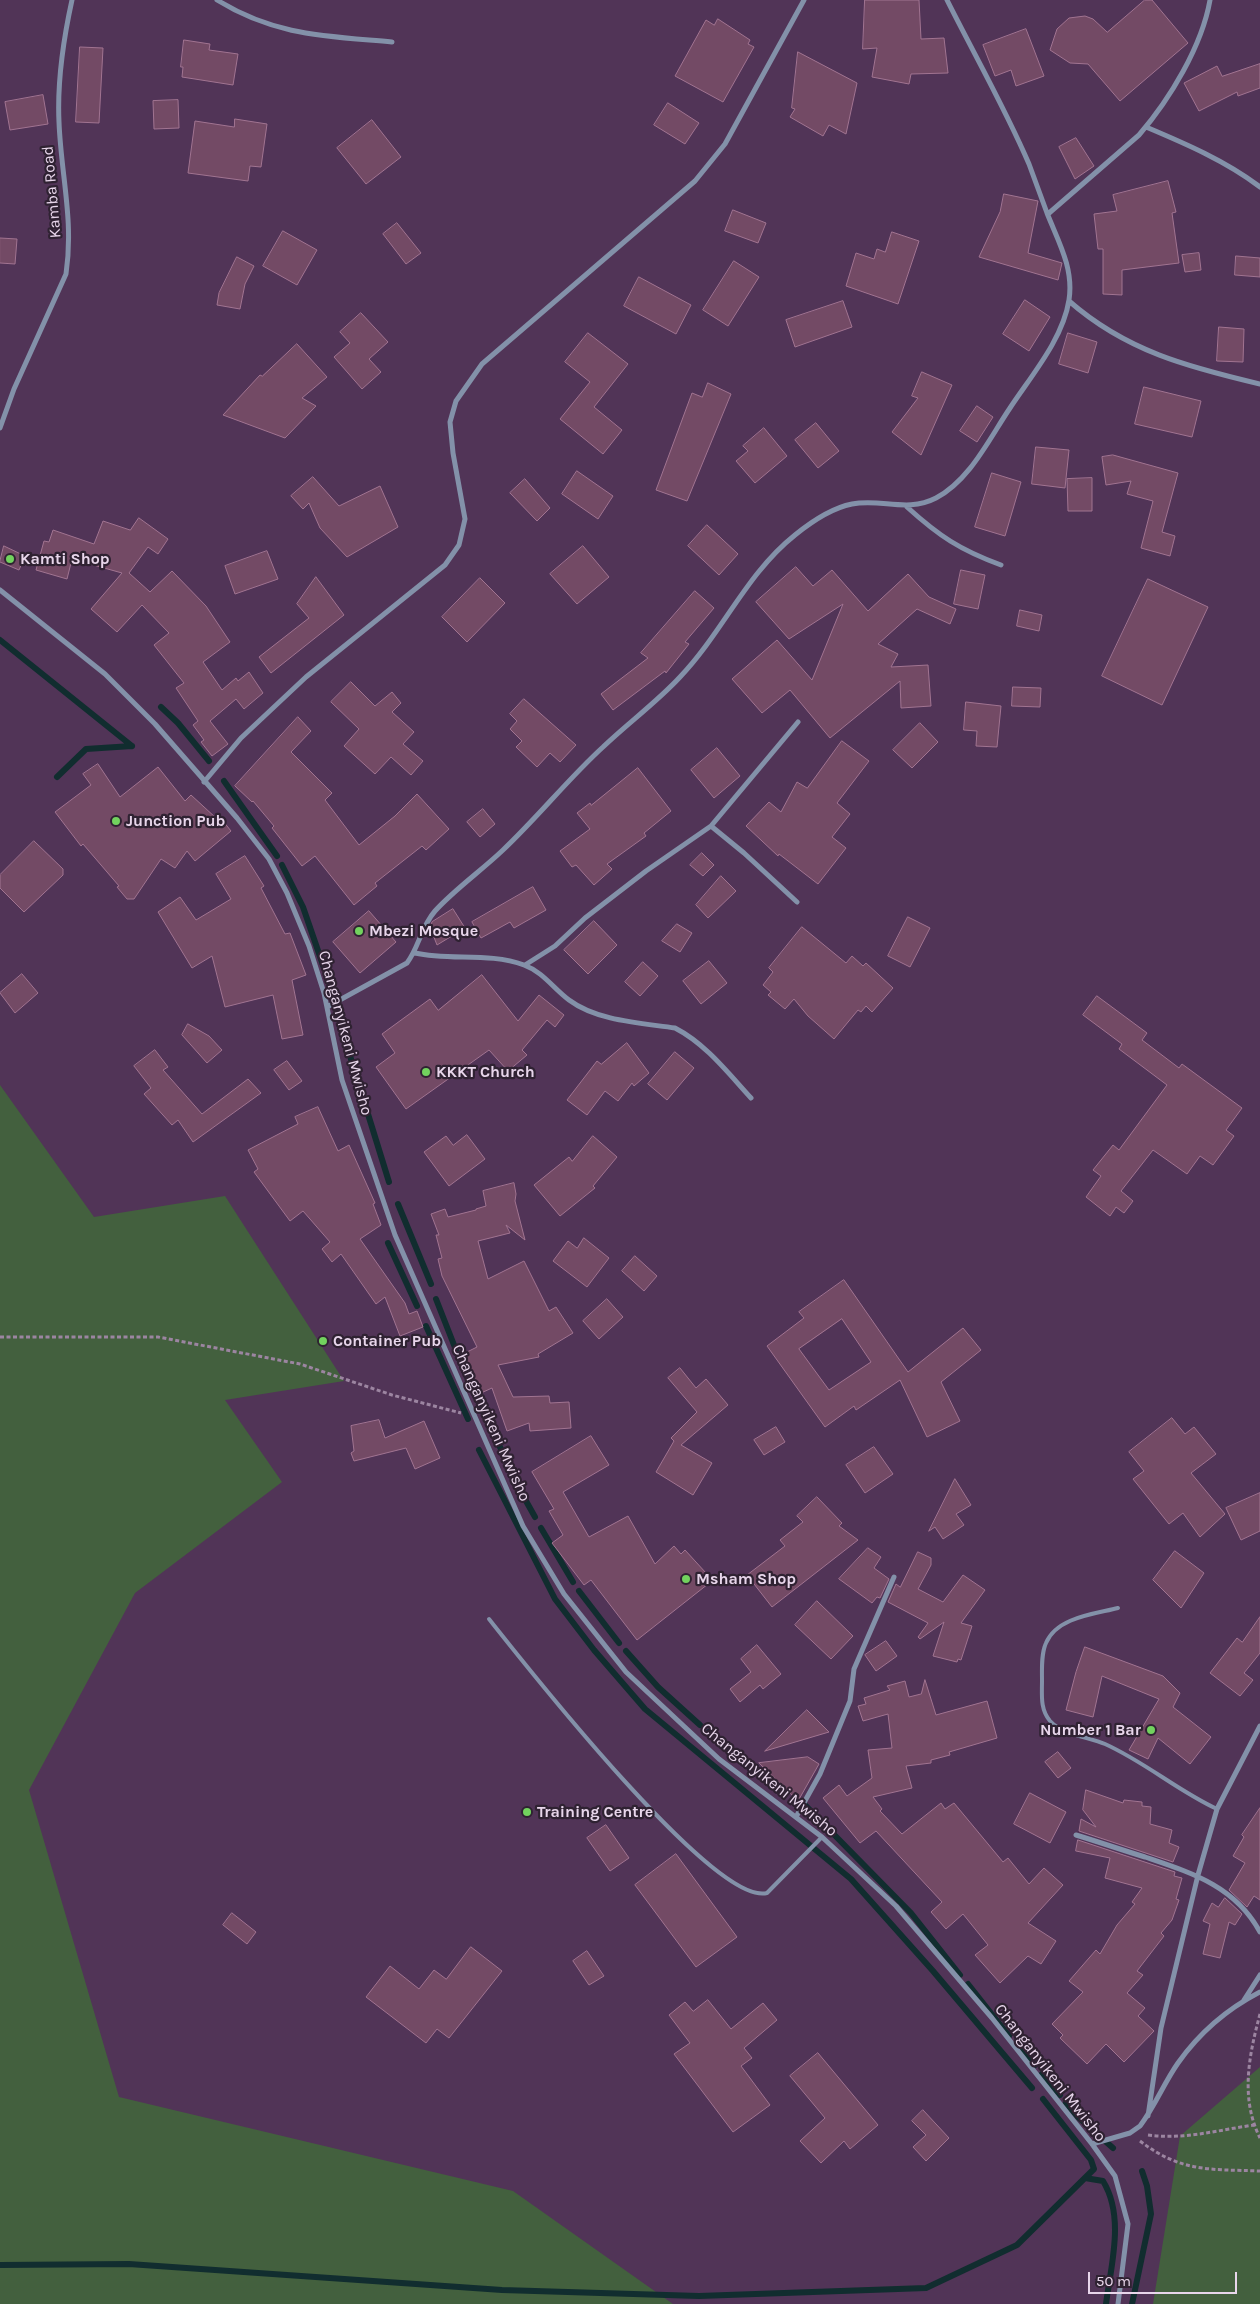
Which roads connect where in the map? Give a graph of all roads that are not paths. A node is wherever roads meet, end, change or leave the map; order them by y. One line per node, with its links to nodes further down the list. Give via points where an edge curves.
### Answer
1 (72, 0): 12 (street, Kamba Road, via 59,74 59,123 69,210 66,274)
2 (217, 0): 6 (street, via 235,12 275,28)
3 (804, 0): 17 (street, via 725,144 695,181 482,364 456,401 450,422 465,520 459,544 445,564 306,677 241,738)
4 (947, 0): 9 (street, via 1028,164)
5 (1210, 0): 7 (street, via 1207,17 1191,56)
6 (392, 42)
7 (1146, 127): 8 (street, via 1248,177); 9 (street)
8 (1260, 187)
9 (1048, 214): 10 (street, via 1071,280)
10 (1069, 301): 11 (street, via 1088,318 1120,338 1164,359); 13 (street, via 1062,325 968,471 934,499)
11 (1260, 384)
12 (0, 428)
13 (907, 507): 14 (street, via 967,553); 20 (street, via 853,504 830,512 796,534 758,573 729,610 706,648 678,679 600,748 501,852 437,909 427,921)
14 (1001, 565)
15 (0, 590): 17 (street, Changanyikeni Mwisho, via 106,674 155,724)
16 (798, 722): 18 (street)
17 (204, 782): 22 (street, Changanyikeni Mwisho, via 269,859 309,946)
18 (711, 826): 19 (street); 21 (street, via 646,871 585,918 555,946)
19 (797, 902)
20 (414, 953): 21 (street); 22 (street, via 407,963)
21 (525, 965): 23 (street, via 587,1010 675,1028 688,1035 707,1050)
22 (327, 1007): 29 (street, Changanyikeni Mwisho, via 342,1080 395,1235 523,1526 564,1594 620,1664 719,1759)
23 (751, 1098)
24 (894, 1577): 29 (street, via 854,1669 850,1701 820,1774)
25 (1118, 1608): 28 (lane, via 1068,1622 1046,1643 1042,1700 1045,1713 1051,1722 1064,1730 1142,1763 1193,1798)
26 (488, 1619): 31 (lane, via 604,1760 681,1840 732,1881 746,1889 767,1893)
27 (1260, 1726): 28 (street)
28 (1217, 1808): 32 (street)
29 (796, 1817): 31 (street, Changanyikeni Mwisho)
30 (1076, 1835): 32 (street)
31 (822, 1838): 38 (street, Changanyikeni Mwisho, via 896,1906 992,2018)
32 (1198, 1875): 33 (street, via 1229,1894); 37 (street, via 1160,2028)
33 (1260, 1932)
34 (1260, 1975): 36 (street)
35 (1260, 1992): 36 (street)
36 (1244, 2000): 37 (street, via 1217,2019 1195,2042 1178,2063)
37 (1148, 2116): 38 (street, via 1130,2133)
38 (1092, 2144): 39 (street, Changanyikeni Mwisho, via 1115,2176 1128,2224)
39 (1118, 2304)

